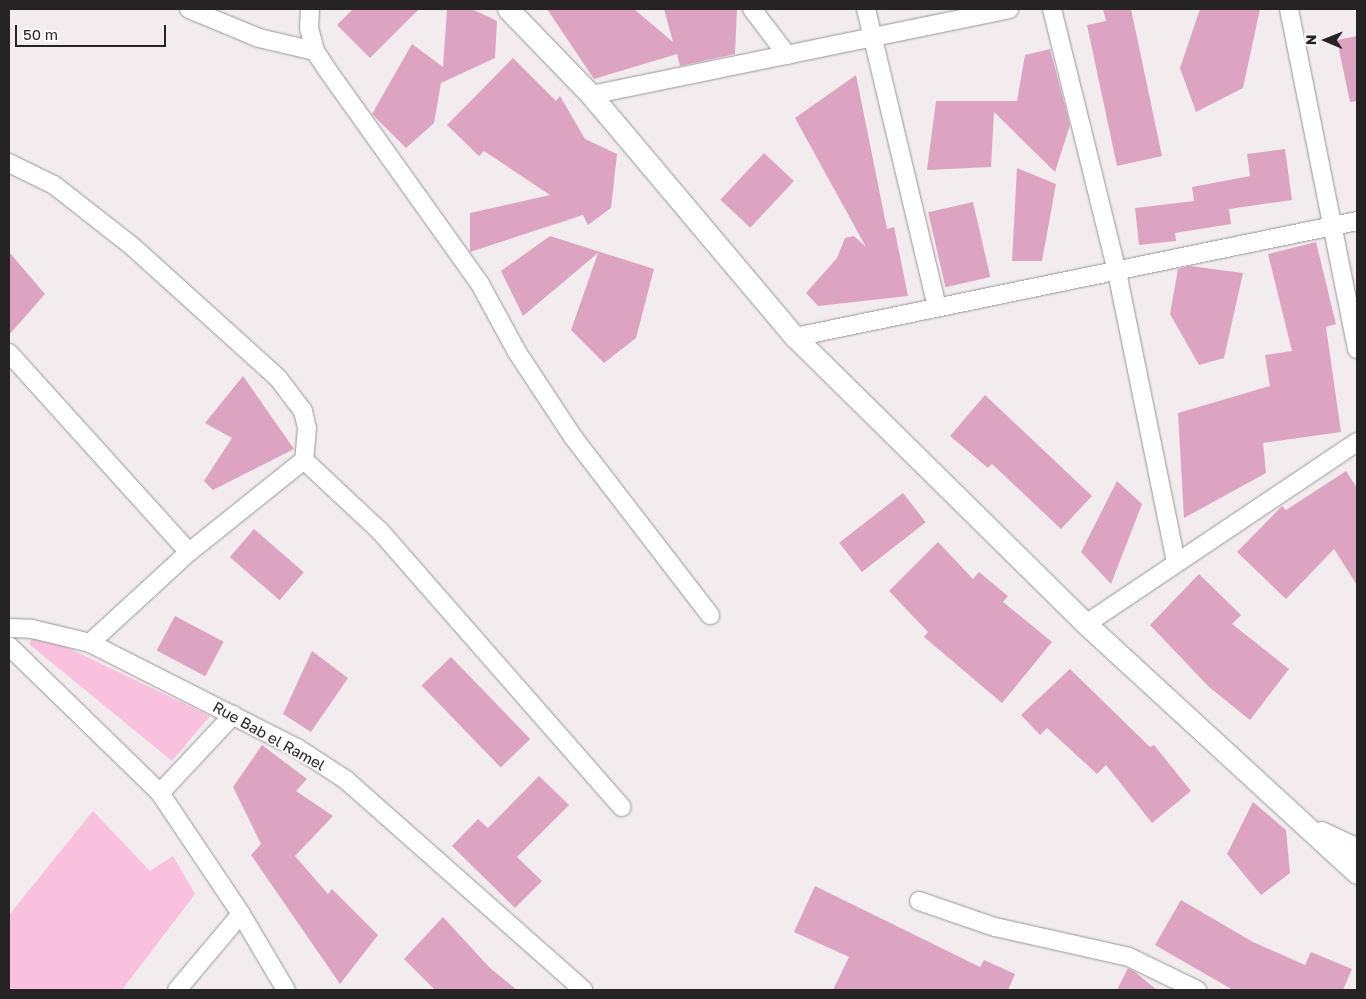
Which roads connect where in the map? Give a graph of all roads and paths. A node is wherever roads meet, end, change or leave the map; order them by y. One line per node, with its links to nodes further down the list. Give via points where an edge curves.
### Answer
1 (188, 9): 10 (street, via 260,38)
2 (310, 9): 10 (street)
3 (508, 9): 12 (street)
4 (752, 9): 11 (street)
5 (866, 9): 9 (street)
6 (1009, 9): 9 (street)
7 (1052, 9): 16 (street)
8 (1289, 9): 15 (street)
9 (872, 36): 11 (street); 17 (street)
10 (315, 51): 25 (street, via 480,284 517,352 573,437)
11 (786, 55): 12 (street)
12 (591, 95): 18 (street)
13 (9, 163): 22 (street, via 54,185 133,247 278,378 303,411 307,428)
14 (1357, 221): 15 (street)
15 (1332, 226): 16 (street); 19 (street)
16 (1117, 272): 17 (street); 24 (street)
17 (937, 307): 18 (street)
18 (795, 337): 26 (street)
19 (1357, 349)
20 (9, 353): 23 (street)
21 (1357, 442): 24 (street)
22 (304, 460): 23 (street); 32 (street, via 380,531)
23 (189, 552): 28 (street)
24 (1176, 562): 26 (street)
25 (710, 615)
26 (1086, 624): 33 (street)
27 (9, 628): 28 (street, Rue Bab el Ramel, via 32,629)
28 (90, 643): 30 (street, Rue Bab el Ramel)
29 (9, 646): 31 (street)
30 (233, 715): 31 (street); 40 (street, Rue Bab el Ramel, via 297,748 346,780)
31 (160, 793): 37 (street)
32 (622, 807)
33 (1298, 821): 34 (street); 35 (street)
34 (1357, 850)
35 (1357, 873)
36 (919, 901): 41 (street, via 995,928 1129,957)
37 (241, 914): 38 (street); 39 (street)
38 (177, 990)
39 (286, 990)
40 (583, 990)
41 (1197, 990)

